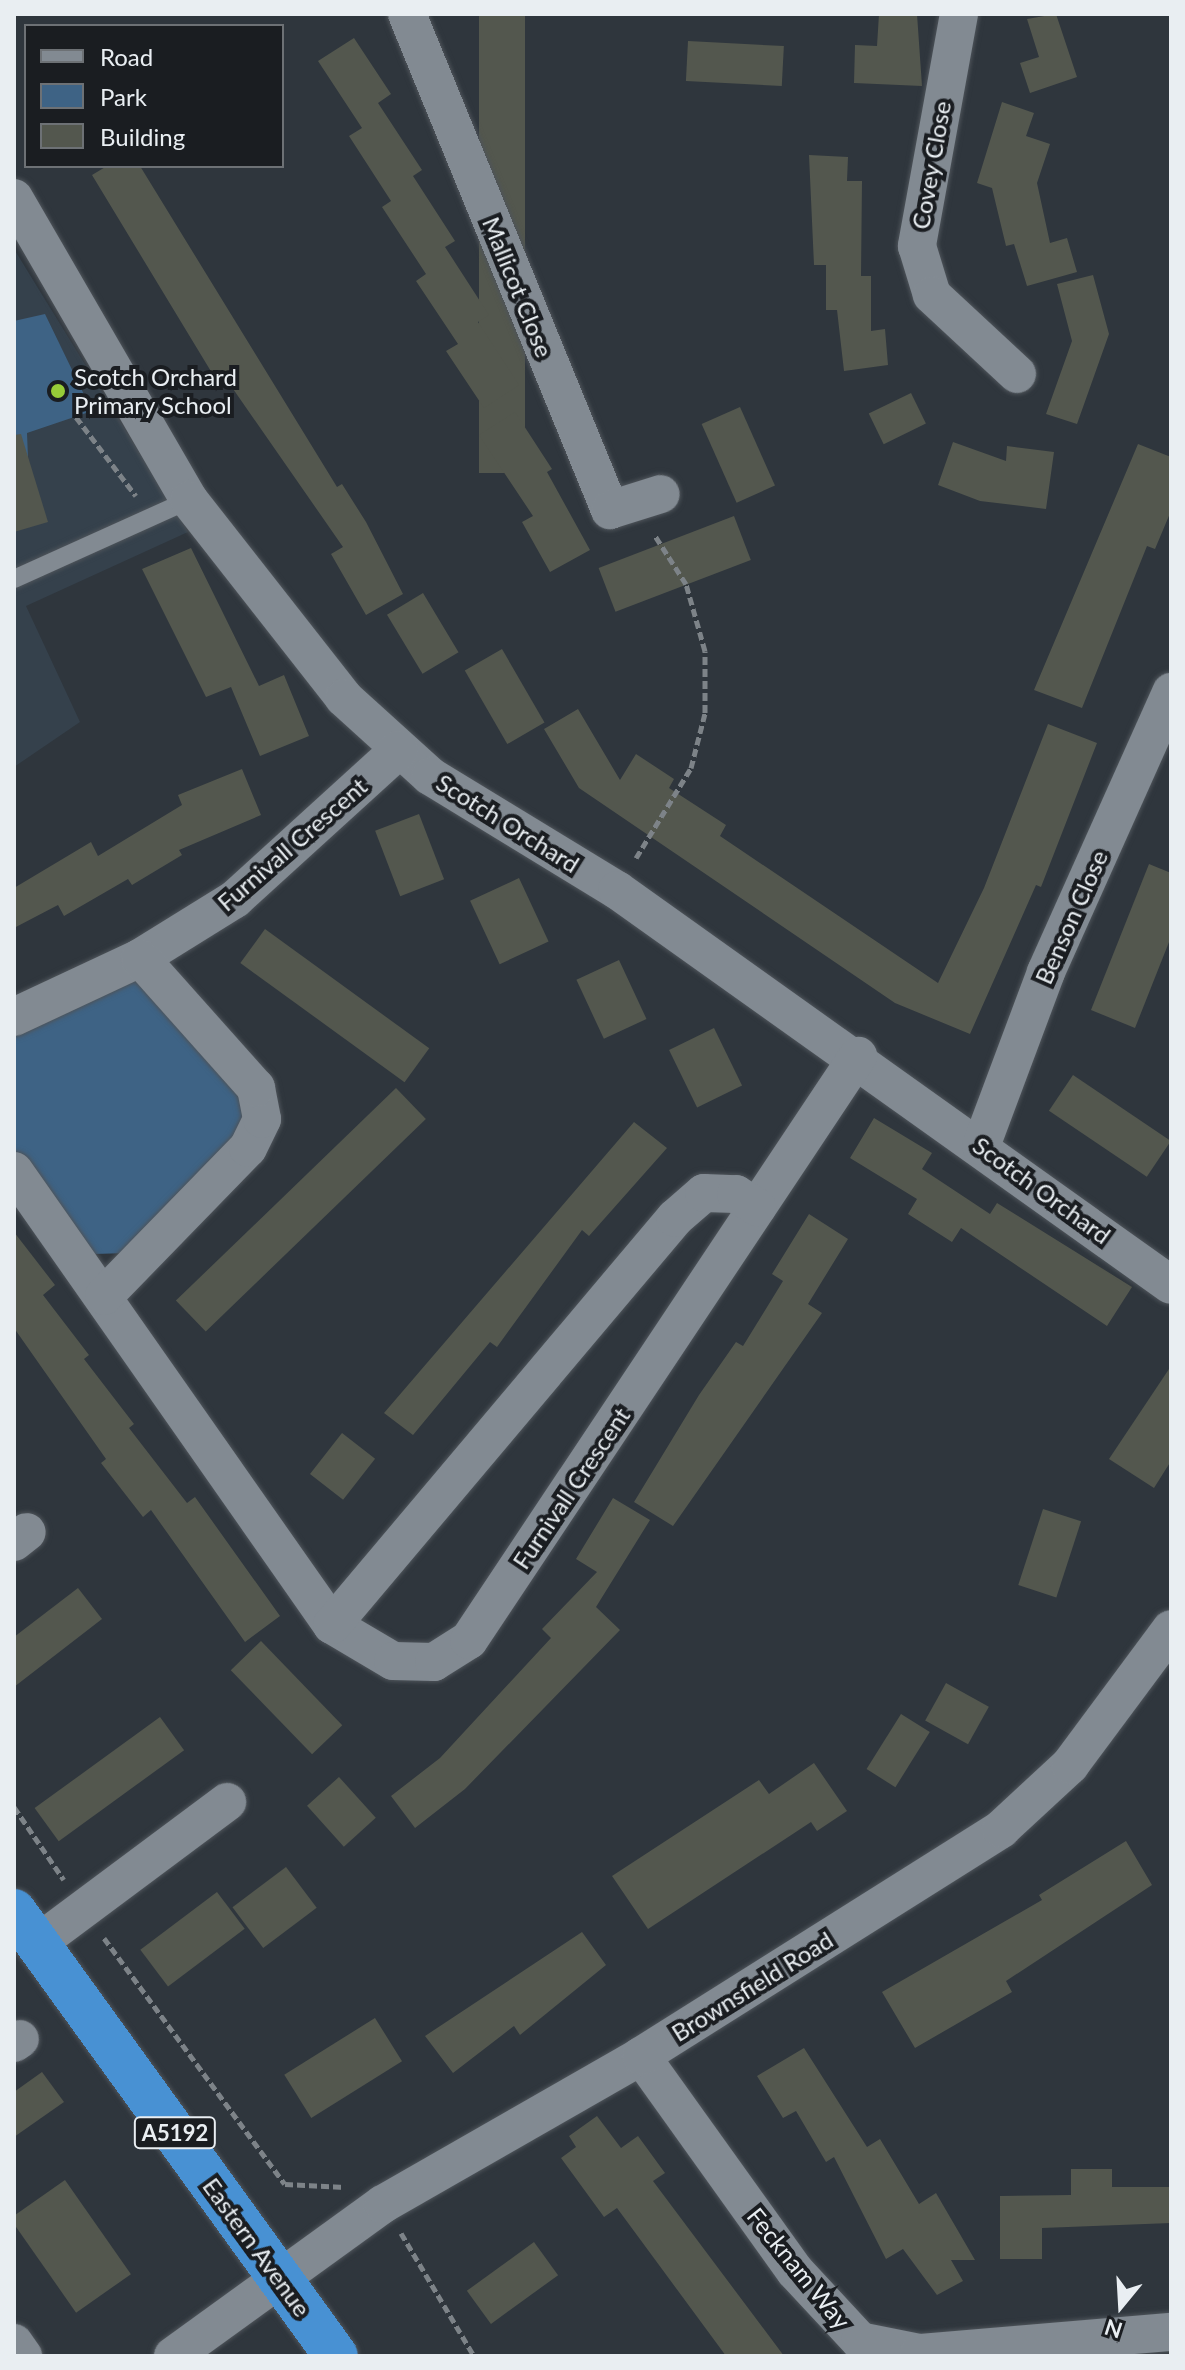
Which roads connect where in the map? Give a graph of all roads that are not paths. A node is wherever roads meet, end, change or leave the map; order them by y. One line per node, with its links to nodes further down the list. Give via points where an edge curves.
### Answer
1 (407, 14): 6 (street, Mallicot Close, via 610,510)
2 (959, 14): 4 (street, Covey Close, via 917,246 932,295)
3 (14, 198): 5 (street, Scotch Orchard)
4 (1017, 374)
5 (189, 500): 7 (lane); 9 (street, Scotch Orchard, via 344,698)
6 (647, 500)
7 (14, 579)
8 (1171, 692): 13 (street, Benson Close, via 1046,972)
9 (399, 750): 10 (street, Furnivall Crescent, via 235,899); 12 (street, Scotch Orchard, via 617,890)
10 (140, 958): 11 (street, Furnivall Crescent); 17 (street, via 256,1088 262,1119 248,1148)
11 (14, 1017)
12 (858, 1056): 13 (street, Scotch Orchard); 15 (street, Furnivall Crescent)
13 (981, 1146): 16 (street, Scotch Orchard)
14 (14, 1171): 17 (street, Furnivall Crescent)
15 (757, 1207): 18 (street, via 736,1194 704,1193 675,1218); 18 (street, Furnivall Crescent, via 469,1640 434,1662 393,1661)
16 (1171, 1285)
17 (104, 1296): 18 (street, Furnivall Crescent)
18 (332, 1625)
19 (1171, 1629): 22 (street, Brownsfield Road, via 1070,1765 1001,1829)
20 (227, 1802): 21 (street, Eastern Avenue, via 82,1908)
21 (26, 1927): 23 (highway, Eastern Avenue / A5192)
22 (641, 2056): 23 (street, Brownsfield Road, via 383,2204); 24 (street, Fecknam Way, via 795,2271 860,2341 919,2353)
23 (279, 2280): 27 (street, Brownsfield Road); 28 (highway, Eastern Avenue / A5192)
24 (1171, 2332)
25 (14, 2343): 26 (street)
26 (23, 2356)
27 (173, 2356)
28 (336, 2356)

